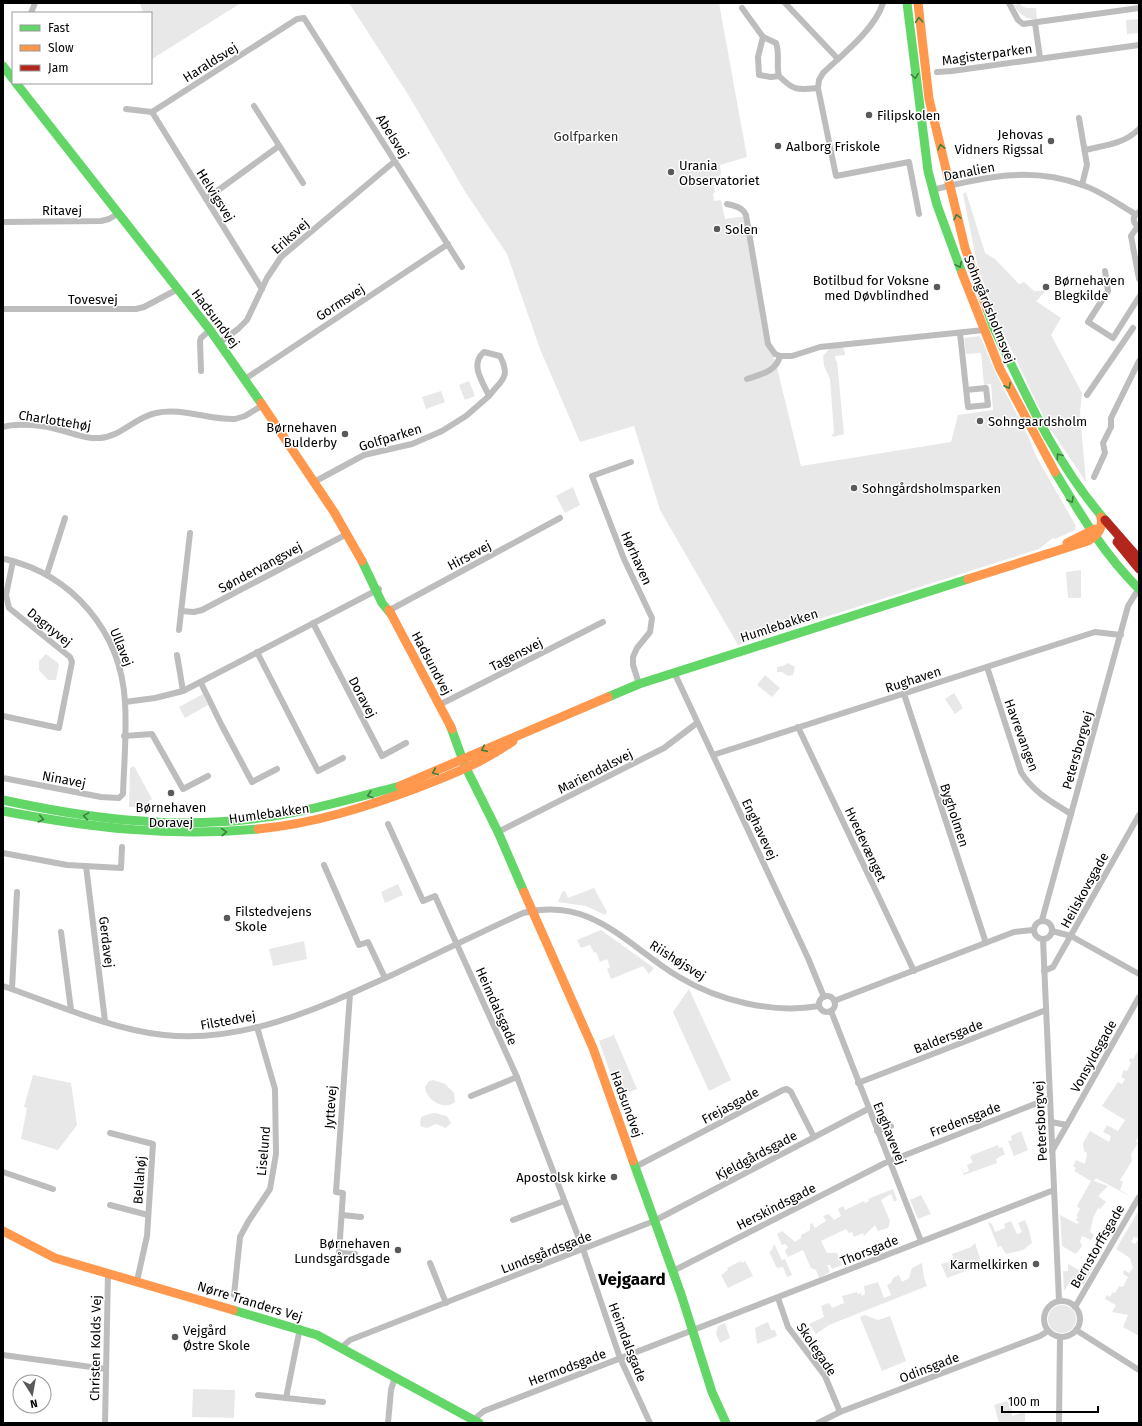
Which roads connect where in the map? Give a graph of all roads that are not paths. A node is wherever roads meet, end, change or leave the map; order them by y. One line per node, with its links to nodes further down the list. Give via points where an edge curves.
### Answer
1 (784, 3): 13 (street)
2 (883, 3): 13 (street, via 877,18 868,30)
3 (907, 3): 31 (street, Sohngårdsholmsvej, one-way to 31, via 922,134)
4 (918, 3): 30 (street, Sohngårdsholmsvej, one-way to 4, via 929,99)
5 (1009, 3): 9 (street, Magisterparken, via 1023,24)
6 (742, 8): 10 (street)
7 (1139, 8): 9 (street, Magisterparken)
8 (303, 17): 22 (street, Haraldsvej); 27 (street, Abelsvej, via 308,21)
9 (1035, 23): 12 (street, Magisterparken)
10 (763, 38): 16 (street, via 776,43 779,52); 16 (street, via 758,57 759,75)
11 (1139, 44): 12 (street, Magisterparken)
12 (1040, 58): 15 (street, Magisterparken)
13 (838, 59): 19 (street, via 823,73)
14 (3, 66): 17 (street)
15 (937, 72)
16 (779, 76): 19 (street, via 790,87 798,90)
17 (12, 78)
18 (17, 84): 34 (street, Hadsundvej)
19 (818, 88): 36 (street, via 836,176 908,162)
20 (254, 106): 25 (street)
21 (126, 109): 22 (street)
22 (152, 112): 32 (street, Helvigsvej)
23 (1079, 118): 26 (street)
24 (1139, 129): 26 (street, via 1123,142)
25 (279, 146): 28 (street); 32 (street)
26 (1085, 150): 29 (street, via 1087,165)
27 (395, 160): 39 (street, Abelsvej); 44 (street, Eriksvej, via 281,257)
28 (303, 183)
29 (1082, 184): 30 (street, Danalien, via 1058,177 1028,174 989,177); 35 (street, Danalien)
30 (950, 185): 31 (street, Danalien); 67 (street, Sohngårdsholmsvej, one-way to 30, via 1048,440 1010,364 969,260)
31 (932, 190): 49 (street, Sohngårdsholmsvej, one-way to 49)
32 (206, 199): 44 (street, Helvigsvej)
33 (727, 204): 54 (street, via 740,208 746,215 768,344 775,354)
34 (119, 213): 37 (street, Ritavej, via 100,221); 43 (street, Hadsundvej)
35 (1137, 213): 38 (street, via 1134,222)
36 (919, 214)
37 (3, 222)
38 (1138, 227): 42 (street, via 1131,236)
39 (448, 244): 40 (street, Abelsvej); 57 (street, Gormsvej)
40 (462, 267)
41 (1105, 271): 51 (street, via 1108,291 1088,322)
42 (1139, 279)
43 (178, 289): 46 (street, Tovesvej, via 136,309); 48 (street, Hadsundvej)
44 (262, 289): 52 (street, Eriksvej, via 247,320)
45 (1139, 297): 51 (street)
46 (3, 309)
47 (1133, 328): 53 (street)
48 (210, 330): 52 (street, Hadsundvej); 56 (street, via 200,341)
49 (984, 330): 50 (street); 73 (street, Sohngårdsholmsvej, one-way to 73, via 1022,414)
50 (960, 333): 54 (street, via 820,348 792,356); 59 (street)
51 (1112, 338): 53 (street)
52 (219, 343): 57 (street, Hadsundvej)
53 (1122, 344): 60 (street)
54 (780, 356): 58 (street, via 774,368)
55 (1139, 361): 65 (street, via 1111,418 1111,427 1104,443 1105,453)
56 (201, 371)
57 (245, 379): 62 (street, Hadsundvej)
58 (747, 379)
59 (966, 390)
60 (1087, 395)
61 (489, 396): 61 (street, Golfparken, via 506,372 500,356 485,352 477,362 477,368); 66 (street, Golfparken, via 466,416 441,432 412,444 364,456)
62 (262, 405): 63 (street, Charlottehøj, via 245,416 235,418 158,412 140,419 116,434 99,438 47,428 11,424); 66 (street, Hadsundvej)
63 (3, 427)
64 (631, 462): 92 (street, Hørhaven, via 592,476 624,559 652,618 650,632 633,657)
65 (1094, 477)
66 (314, 482): 72 (street, Hadsundvej)
67 (1101, 517): 70 (street); 75 (street, Sohngårdsholmsvej)
68 (65, 518): 78 (street)
69 (560, 518): 82 (street, Hirsevej)
70 (1103, 527): 73 (street); 77 (street)
71 (190, 533): 81 (street)
72 (347, 534): 79 (street, Hadsundvej); 81 (street, Søndervangsvej, via 202,610)
73 (1093, 534): 80 (street, Sohngårdsholmsvej); 90 (street, Humlebakken, via 1048,552)
74 (5, 559): 76 (street, Ullavej)
75 (1139, 559)
76 (13, 560): 78 (street, Ullavej); 97 (street, Dagnyvej, via 6,595 9,608 70,657 72,662 59,728)
77 (1139, 570)
78 (47, 574): 95 (street, Ullavej, via 67,587 84,603 105,632 119,666)
79 (376, 588): 82 (street, Hadsundvej); 84 (street)
80 (1139, 589): 86 (street, Petersborgvej, via 1128,606)
81 (181, 611): 85 (street)
82 (389, 612): 96 (street, Hadsundvej)
83 (603, 622): 96 (street, Tagensvej)
84 (313, 623): 87 (street); 101 (street, Doravej, via 382,756)
85 (179, 630)
86 (1121, 635): 89 (street, Rughaven, via 1095,632); 111 (street, Petersborgvej)
87 (257, 652): 91 (street); 103 (street, via 318,770)
88 (176, 655): 93 (street)
89 (987, 667): 94 (street, Rughaven); 111 (street, Havrevangen, via 1021,772 1040,794)
90 (674, 672): 92 (street, Humlebakken); 98 (street, Enghavevej)
91 (201, 682): 93 (street); 105 (street, via 220,724 252,782)
92 (639, 684): 104 (street, Humlebakken, via 522,734)
93 (183, 691): 95 (street)
94 (904, 694): 99 (street, Rughaven); 128 (street, Bygholmen)
95 (125, 702): 100 (street, Ullavej)
96 (439, 705): 104 (street, Hadsundvej)
97 (3, 716)
98 (697, 723): 102 (street, Enghavevej); 114 (street, Mariendalsvej, via 664,748)
99 (798, 727): 102 (street, Rughaven); 129 (street, Hvedevænget)
100 (124, 736): 106 (street, via 152,734 183,789); 108 (street, Ullavej)
101 (406, 743)
102 (713, 755): 136 (street, Enghavevej)
103 (343, 758)
104 (466, 763): 109 (street, Humlebakken, one-way to 109, via 363,797 308,810 252,819 208,822 129,821 53,811); 110 (street, Humlebakken, one-way to 104, via 57,823 129,832 182,834 249,830 312,821 356,810 407,792); 114 (street, Hadsundvej)
105 (277, 769)
106 (208, 776)
107 (3, 778): 108 (street, Ninavej, via 102,798)
108 (122, 796)
109 (3, 800)
110 (3, 811)
111 (1071, 814): 121 (street, Petersborgvej)
112 (1139, 815): 125 (street, Heilskovsgade)
113 (388, 824): 127 (street, Heimdalsgade, via 423,901 435,896)
114 (498, 832): 120 (street, Hadsundvej)
115 (122, 847): 118 (street, via 121,868)
116 (3, 853): 118 (street)
117 (324, 865): 132 (street, via 359,945 368,942)
118 (86, 866): 143 (street, Gerdavej)
119 (17, 892): 134 (street)
120 (533, 910): 127 (street, Filstedvej); 139 (street, Riishøjsvej, via 554,909 587,915 603,923 680,977 733,1000 776,1008); 158 (street, Hadsundvej, via 593,1048)
121 (1042, 920): 122 (street, via 1037,922); 123 (street, via 1049,922)
122 (1033, 930): 126 (street, via 1035,935); 128 (street, via 1014,932)
123 (1052, 931): 125 (street); 126 (street, via 1048,938)
124 (61, 932): 140 (street)
125 (1071, 936): 130 (street, Heilskovsgade, via 1053,967); 131 (street)
126 (1043, 939): 130 (street, Petersborgvej)
127 (458, 943): 132 (street, Filstedvej); 145 (street, Heimdalsgade)
128 (986, 943): 129 (street)
129 (914, 971): 138 (street)
130 (1044, 971): 141 (street, Petersborgvej)
131 (1139, 974)
132 (384, 978): 135 (street, Filstedvej)
133 (3, 986): 134 (street, Filstedvej)
134 (12, 989): 140 (street, Filstedvej)
135 (350, 994): 144 (street, Filstedvej, via 304,1012); 166 (street, Jyttevej, via 336,1181 336,1192 343,1193)
136 (824, 997): 138 (street); 139 (street)
137 (1139, 997): 151 (street, Vonsyldsgade)
138 (834, 1001): 142 (street)
139 (819, 1006): 142 (street, via 824,1011)
140 (71, 1010): 143 (street, Filstedvej)
141 (1046, 1010): 146 (street, Baldersgade); 148 (street, Petersborgvej)
142 (830, 1011): 146 (street, Enghavevej)
143 (105, 1021): 144 (street, Filstedvej, via 142,1031 186,1036 220,1035)
144 (257, 1026): 178 (street, Liselund, via 275,1089 276,1154 270,1189 240,1237)
145 (516, 1077): 147 (street); 163 (street, Heimdalsgade)
146 (858, 1083): 149 (street, Enghavevej)
147 (471, 1096)
148 (1050, 1098): 150 (street, Petersborgvej); 157 (street, Fredensgade)
149 (868, 1109): 153 (street, Enghavevej); 155 (street, Kjeldgårdsgade)
150 (1051, 1122): 151 (street); 156 (street, Petersborgvej)
151 (1067, 1125): 156 (street, Vonsyldsgade)
152 (891, 1126): 153 (street)
153 (877, 1131): 157 (street, Enghavevej)
154 (110, 1133): 165 (street, Bellahøj, via 153,1144)
155 (814, 1137): 158 (street, Frejasgade, via 791,1092 787,1089); 169 (street, Kjeldgårdsgade)
156 (1052, 1151): 161 (street, Petersborgvej)
157 (889, 1161): 171 (street, Enghavevej); 175 (street, Herskindsgade)
158 (635, 1167): 169 (street, Hadsundvej)
159 (3, 1172): 160 (street)
160 (53, 1189)
161 (1054, 1190): 171 (street, Thorsgade); 180 (street, Petersborgvej)
162 (1139, 1197): 182 (street, Bernstorffsgade)
163 (564, 1200): 168 (street); 172 (street, Heimdalsgade)
164 (110, 1205): 165 (street, Bellahøj)
165 (148, 1215): 177 (street, Bellahøj, via 147,1236)
166 (342, 1215): 167 (street); 173 (street, Jyttevej, via 339,1253)
167 (361, 1217)
168 (513, 1220)
169 (654, 1221): 172 (street, Lundsgårdsgade); 175 (street, Hadsundvej)
170 (3, 1231): 176 (street, Nørre Tranders Vej, via 55,1258)
171 (921, 1241): 179 (street, Thorsgade)
172 (583, 1249): 181 (street, Lundsgårdsgade); 190 (street, Heimdalsgade)
173 (355, 1254)
174 (430, 1263): 181 (street)
175 (673, 1272): 184 (street, Hadsundvej)
176 (108, 1274): 177 (street, Nørre Tranders Vej); 191 (street, Christen Kolds Vej)
177 (137, 1281): 183 (street, Nørre Tranders Vej)
178 (234, 1296)
179 (778, 1298): 184 (street, Thorsgade); 197 (street, Skolegade, via 788,1327 824,1376)
180 (1059, 1301): 182 (street, via 1068,1302); 186 (street, via 1050,1305 1045,1313 1044,1323)
181 (446, 1303): 188 (street, Lundsgårdsgade, via 350,1340)
182 (1075, 1307): 185 (street, via 1080,1321)
183 (300, 1328): 188 (street, Nørre Tranders Vej); 195 (street)
184 (692, 1330): 190 (street, Hermodsgade); 202 (street, Hadsundvej, via 712,1392)
185 (1076, 1330): 187 (street, via 1072,1334); 192 (street)
186 (1048, 1331): 187 (street); 197 (street, Odinsgade)
187 (1060, 1337): 204 (street)
188 (342, 1348): 193 (street, Nørre Tranders Vej)
189 (3, 1355): 191 (street)
190 (620, 1358): 198 (street, Hermodsgade, via 484,1411); 201 (street, Heimdalsgade)
191 (106, 1369): 199 (street, Christen Kolds Vej)
192 (1139, 1370)
193 (395, 1377): 198 (street, Nørre Tranders Vej); 200 (street)
194 (258, 1395): 195 (street)
195 (286, 1398): 196 (street)
196 (323, 1402)
197 (840, 1412): 203 (street, Odinsgade)
198 (476, 1422)
199 (105, 1423)
200 (388, 1423)
201 (650, 1423)
202 (726, 1423)
203 (818, 1423)
204 (1059, 1423)

